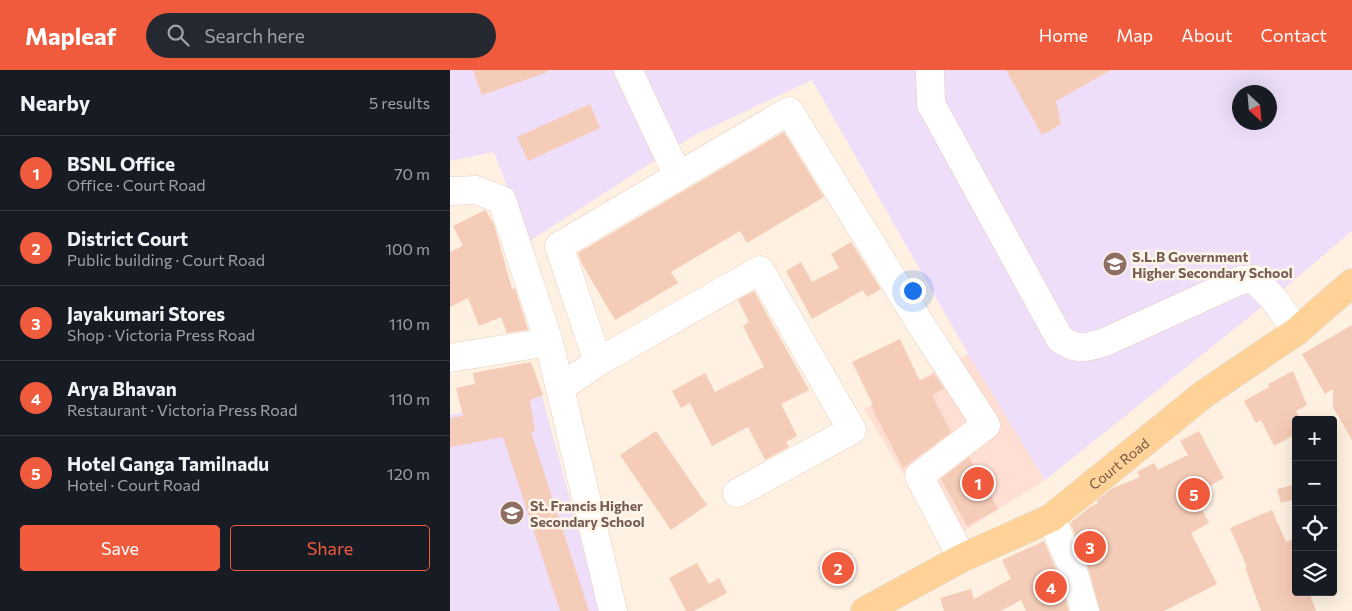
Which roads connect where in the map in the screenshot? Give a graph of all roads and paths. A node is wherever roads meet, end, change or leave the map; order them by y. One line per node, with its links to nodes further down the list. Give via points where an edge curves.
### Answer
1 (628, 70): 3 (street)
2 (930, 70): 6 (street, via 931,104 1060,339 1071,346 1087,347 1105,342 1241,280 1254,279)
3 (678, 176): 9 (street, via 559,246); 13 (street, via 789,111 986,425 919,476)
4 (450, 191): 7 (street, via 476,190 502,200)
5 (1352, 283): 6 (main road, Court Road)
6 (1298, 331): 12 (main road, Court Road, via 1204,394)
7 (549, 342): 8 (street); 10 (street)
8 (450, 358)
9 (598, 362): 10 (street); 11 (street, via 760,270 852,430)
10 (560, 388): 14 (street)
11 (737, 493)
12 (1051, 518): 13 (main road, Court Road); 16 (street)
13 (962, 558): 15 (main road, Court Road)
14 (613, 611)
15 (865, 611)
16 (1085, 611)

